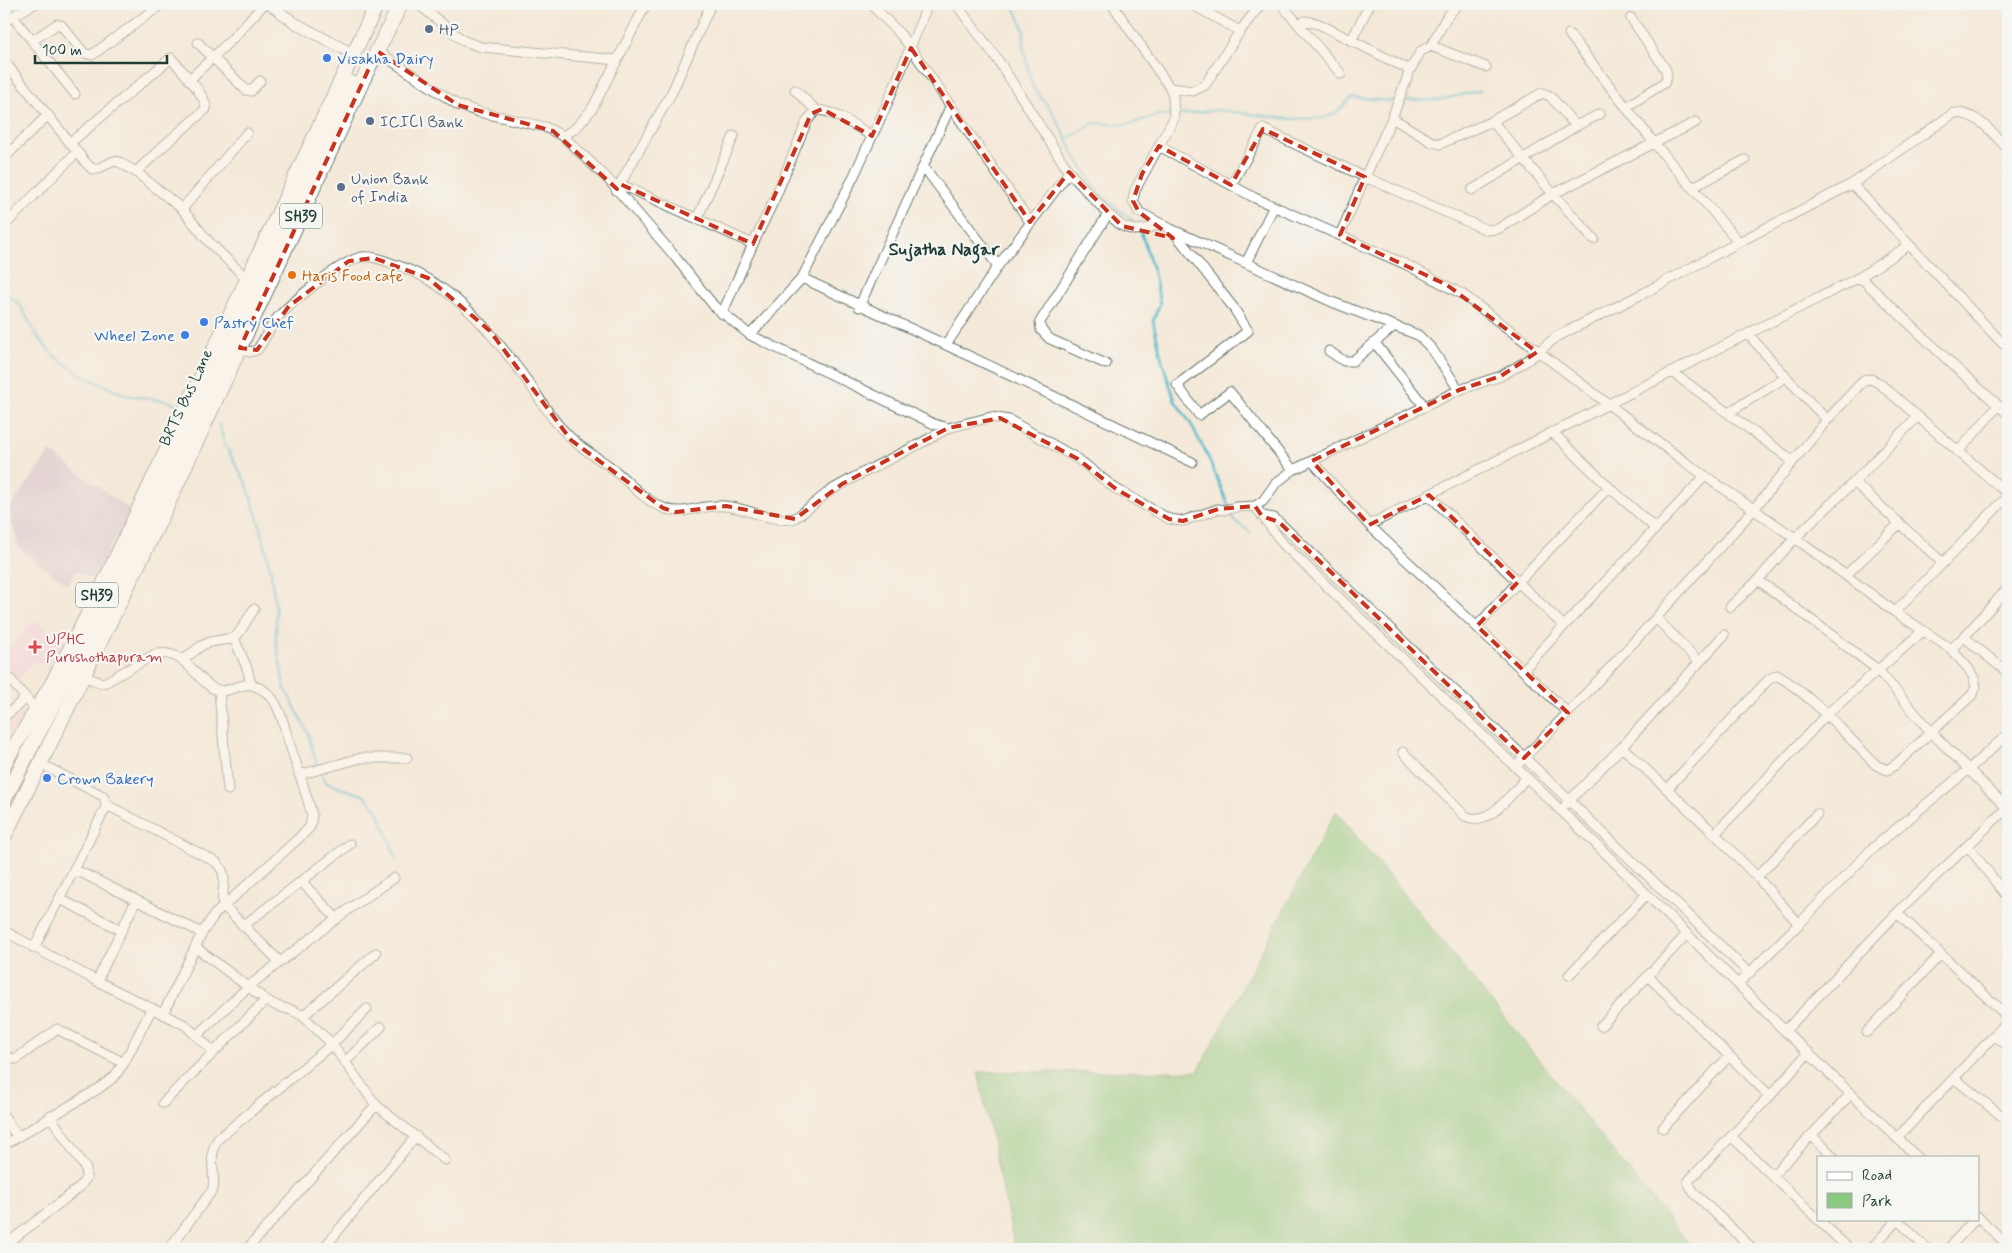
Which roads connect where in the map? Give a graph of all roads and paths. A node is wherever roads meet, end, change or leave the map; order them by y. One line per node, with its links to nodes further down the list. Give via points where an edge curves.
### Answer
1 (34, 4): 20 (street)
2 (162, 4): 26 (street, via 92,55 84,53 57,24)
3 (264, 4): 33 (street)
4 (269, 4): 32 (street, via 295,23)
5 (377, 4): 32 (main road, SH39)
6 (391, 4): 178 (main road, BRTS Bus Lane, via 144,529)
7 (401, 4): 31 (main road, SH39)
8 (418, 4): 34 (street, via 464,41 481,47)
9 (646, 4): 34 (street)
10 (711, 4): 71 (street, via 672,92)
11 (871, 4): 30 (street)
12 (928, 4): 30 (street)
13 (956, 4): 67 (street, via 1002,67)
14 (1112, 4): 41 (street)
15 (1191, 4): 24 (street)
16 (1261, 4): 24 (street)
17 (1281, 4): 23 (street)
18 (1370, 4): 27 (street)
19 (1458, 4): 29 (street, via 1446,18)
20 (13, 17): 22 (street); 26 (street)
21 (1631, 18): 45 (street, via 1668,78)
22 (4, 21)
23 (1298, 24): 27 (street, via 1314,22); 38 (street)
24 (1240, 31): 41 (street, via 1202,88 1193,91)
25 (1569, 34): 45 (street)
26 (32, 41): 43 (street)
27 (1351, 41): 37 (street)
28 (198, 43): 33 (street)
29 (1431, 46): 36 (street); 37 (street, via 1420,51)
30 (911, 48): 44 (street); 56 (street)
31 (377, 51): 54 (street, via 458,105 545,127); 101 (main road, SH39)
32 (353, 54): 92 (main road, SH39)
33 (212, 57): 39 (street); 40 (street, via 248,92)
34 (617, 60): 54 (street, via 592,109 576,128)
35 (4, 61): 48 (street)
36 (1486, 68)
37 (1410, 70): 49 (street)
38 (1341, 74)
39 (189, 80): 57 (street, via 171,58); 66 (street, via 205,102 206,109)
40 (260, 81)
41 (1170, 88): 59 (street, via 1174,118)
42 (795, 90): 46 (street)
43 (75, 94)
44 (951, 105): 65 (street); 79 (street)
45 (1626, 107): 58 (street)
46 (816, 110): 56 (street, via 831,113); 86 (street, via 807,121)
47 (1600, 114): 52 (street)
48 (48, 115): 57 (street); 62 (street)
49 (1392, 118): 50 (street, via 1440,144); 68 (street)
50 (1492, 120): 52 (street, via 1545,93); 63 (street)
51 (1696, 122): 58 (street)
52 (1576, 126): 63 (street)
53 (248, 133): 76 (street)
54 (563, 136): 71 (street)
55 (734, 136): 78 (street)
56 (872, 136): 91 (street)
57 (70, 143): 61 (street)
58 (1654, 143): 72 (street); 74 (street)
59 (1159, 146): 70 (street); 80 (street, via 1142,174 1133,201 1139,212)
60 (2008, 150): 69 (street, via 1976,118 1962,112 1954,113)
61 (77, 152): 66 (street, via 92,169 114,161); 81 (street)
62 (4, 158)
63 (1523, 158): 73 (street); 74 (street)
64 (1746, 160): 72 (street)
65 (924, 167): 89 (street); 93 (street)
66 (136, 172): 76 (street)
67 (1069, 172): 77 (street); 79 (street)
68 (1364, 177): 70 (street, via 1263,129); 74 (street, via 1487,230 1498,229); 83 (street)
69 (1852, 184): 85 (street); 87 (street)
70 (1231, 185): 75 (street)
71 (618, 187): 78 (street); 94 (street)
72 (1693, 187): 85 (street)
73 (1472, 190)
74 (1553, 194): 84 (street)
75 (1274, 206): 83 (street); 88 (street)
76 (182, 209): 92 (street, via 209,242)
77 (1108, 214): 80 (street, via 1122,226 1134,230); 104 (street, via 1040,322 1041,330 1050,339)
78 (697, 218): 86 (street)
79 (1030, 222): 89 (street)
80 (1160, 224): 82 (street)
81 (4, 226)
82 (1171, 229): 88 (street); 121 (street, via 1233,306 1248,331 1177,385 1200,415 1230,392)
83 (1340, 235): 103 (street, via 1447,285)
84 (1594, 239)
85 (1739, 242): 103 (street, via 1556,337)
86 (753, 244): 94 (street)
87 (1909, 245): 90 (street); 99 (street)
88 (1246, 263): 95 (street)
89 (998, 266): 100 (street)
90 (1860, 277): 96 (street); 109 (street)
91 (802, 278): 93 (street); 97 (street)
92 (247, 279): 160 (main road, SH39, via 104,583)
93 (859, 306): 100 (street)
94 (722, 314): 97 (street)
95 (1394, 326): 98 (street); 107 (street, via 1424,339)
96 (1748, 334): 105 (street); 106 (street)
97 (750, 335): 115 (street)
98 (1375, 343): 102 (street, via 1353,361 1344,361); 110 (street)
99 (2003, 344)
100 (946, 346): 120 (street)
101 (240, 348): 115 (street, via 249,352 257,350 277,318 289,306 349,261 374,258 407,269 428,278 490,330 558,426 579,447 608,466 643,496 676,512 726,506 784,520 795,519 820,497); 156 (main road, SH39)
102 (1329, 351)
103 (1537, 352): 107 (street, via 1501,376); 108 (street)
104 (1106, 364)
105 (1672, 372): 108 (street); 111 (street)
106 (1786, 377): 111 (street); 114 (street)
107 (1459, 390): 110 (street)
108 (1607, 405): 116 (street); 122 (street)
109 (1998, 406): 112 (street); 117 (street)
110 (1425, 407): 118 (street)
111 (1728, 413): 119 (street)
112 (2008, 414)
113 (1917, 417): 114 (street, via 1879,383 1867,379); 117 (street); 123 (street)
114 (1827, 420): 119 (street)
115 (948, 428): 127 (street, via 991,417 1009,420 1078,459 1116,489 1170,519 1183,521 1218,509)
116 (1552, 432): 124 (street); 125 (street)
117 (1958, 452): 126 (street)
118 (1312, 461): 121 (street); 131 (street)
119 (1793, 461): 128 (street)
120 (1192, 462)
121 (1293, 470): 127 (street, via 1276,482 1263,501)
122 (1705, 476): 128 (street); 132 (street)
123 (1854, 482): 130 (street); 133 (street)
124 (1609, 487): 132 (street); 137 (street)
125 (1429, 495): 131 (street); 137 (street)
126 (2008, 495): 134 (street)
127 (1255, 506): 129 (street)
128 (1754, 509): 133 (street); 142 (street)
129 (1262, 516): 169 (street, via 1274,518 1283,526); 172 (street, via 1284,544)
130 (1900, 524): 134 (street); 135 (street)
131 (1369, 525): 143 (street)
132 (1655, 528): 144 (street)
133 (1795, 538): 135 (street); 136 (street)
134 (1943, 563): 141 (street)
135 (1846, 575): 141 (street)
136 (1758, 580): 139 (street); 153 (street)
137 (1518, 582): 143 (street); 144 (street)
138 (2008, 588): 147 (street)
139 (1730, 607)
140 (254, 609): 148 (street)
141 (1895, 612): 145 (street)
142 (1656, 618): 151 (street); 161 (street)
143 (1477, 626): 152 (street)
144 (1564, 626): 152 (street)
145 (1923, 631): 149 (street); 153 (street)
146 (1724, 635): 151 (street)
147 (1964, 637): 149 (street); 155 (street)
148 (234, 638): 150 (street, via 210,642); 157 (street)
149 (1951, 649): 164 (street, via 1971,672 1976,687 1972,695)
150 (183, 660): 156 (street, via 173,654 155,654 106,682); 158 (street, via 210,687)
151 (1700, 662): 166 (street)
152 (1522, 670): 161 (street)
153 (1878, 670): 162 (street); 164 (street)
154 (4, 672): 159 (street)
155 (2008, 673)
156 (83, 676): 170 (main road, SH39)
157 (251, 684): 158 (street); 174 (street, via 261,688 274,701)
158 (219, 691): 177 (street)
159 (26, 698): 160 (street); 163 (street)
160 (36, 710): 171 (main road, SH39)
161 (1568, 713): 169 (street)
162 (1827, 714): 164 (street, via 1876,765 1886,770); 176 (street, via 1777,676 1768,680); 184 (street)
163 (4, 717)
164 (1931, 732): 173 (street)
165 (2008, 734): 173 (street)
166 (1622, 747): 176 (street); 179 (street)
167 (1403, 752): 175 (street, via 1470,818 1483,819 1491,814)
168 (407, 758): 174 (street, via 361,758)
169 (1524, 758): 172 (street); 179 (street)
170 (39, 763): 180 (street, via 103,796); 185 (main road, SH39)
171 (4, 764)
172 (1514, 767): 175 (street)
173 (1969, 769): 181 (street); 199 (street, via 1877,844)
174 (299, 774): 196 (street, via 312,815 310,827)
175 (1526, 778): 182 (street)
176 (1666, 789): 184 (street)
177 (228, 790)
178 (4, 800)
179 (1569, 800): 182 (street); 205 (street)
180 (107, 805): 188 (street); 196 (street, via 216,862 225,879)
181 (2008, 809): 187 (street)
182 (1561, 810): 192 (street)
183 (1817, 814): 189 (street)
184 (1716, 834): 189 (street)
185 (4, 837)
186 (350, 844): 191 (street)
187 (1968, 846): 193 (street); 197 (street)
188 (74, 869): 194 (street); 195 (street)
189 (1757, 877): 199 (street)
190 (394, 878): 198 (street)
191 (301, 881): 198 (street); 200 (street)
192 (1646, 895): 204 (street); 215 (street)
193 (2008, 898)
194 (60, 899): 201 (street); 208 (street)
195 (136, 900): 201 (street); 203 (street)
196 (222, 905): 200 (street); 203 (street)
197 (1896, 913): 211 (street); 229 (street)
198 (337, 919): 213 (street)
199 (1798, 924): 214 (street)
200 (243, 926): 213 (street)
201 (121, 930): 217 (street)
202 (4, 931): 208 (street)
203 (202, 934): 207 (street)
204 (1687, 934): 206 (street); 216 (street)
205 (1708, 934): 206 (street); 214 (street)
206 (1698, 945): 218 (street)
207 (195, 947): 219 (street); 223 (street)
208 (34, 948): 217 (street)
209 (2008, 950): 212 (street)
210 (376, 953): 224 (street)
211 (1940, 954): 225 (street); 230 (street)
212 (2008, 960)
213 (280, 962): 219 (street)
214 (1749, 973): 218 (street)
215 (1569, 975)
216 (1648, 976): 228 (street); 238 (street)
217 (97, 981): 221 (street)
218 (1738, 984): 229 (street)
219 (249, 986): 220 (street); 232 (street)
220 (266, 1000): 224 (street); 235 (street)
221 (152, 1008): 223 (street); 240 (street)
222 (367, 1009): 233 (street)
223 (163, 1014): 232 (street, via 185,1025)
224 (303, 1016): 233 (street)
225 (2008, 1017)
226 (2008, 1021): 231 (street)
227 (381, 1026): 239 (street)
228 (1601, 1026)
229 (1785, 1031): 236 (street)
230 (1867, 1032)
231 (1994, 1035): 234 (street); 241 (street)
232 (196, 1036): 235 (street)
233 (332, 1044): 239 (street); 268 (street, via 218,1139 212,1152 213,1188)
234 (2008, 1046)
235 (214, 1052): 244 (street)
236 (1808, 1052): 242 (street); 243 (street)
237 (4, 1054): 240 (street, via 16,1059 57,1029)
238 (1729, 1056): 243 (street); 249 (street)
239 (345, 1062): 245 (street)
240 (124, 1063): 247 (street, via 114,1077)
241 (1954, 1079): 248 (street); 254 (street)
242 (1851, 1094): 250 (street); 254 (street)
243 (1770, 1096): 253 (street)
244 (163, 1103)
245 (376, 1105): 252 (street); 269 (street)
246 (4, 1116): 251 (street)
247 (50, 1116): 251 (street); 267 (street, via 86,1169 86,1178)
248 (2008, 1121)
249 (1663, 1128)
250 (1812, 1135): 256 (street); 259 (street)
251 (17, 1136): 255 (street)
252 (416, 1136): 258 (street); 270 (street)
253 (1731, 1136): 259 (street); 271 (street, via 1688,1182 1694,1193)
254 (1898, 1138): 257 (street)
255 (4, 1145)
256 (1833, 1156)
257 (1916, 1156)
258 (445, 1160)
259 (1773, 1175): 260 (street)
260 (1817, 1218)
261 (1980, 1218): 266 (street)
262 (1819, 1220): 272 (street)
263 (1896, 1220): 273 (street)
264 (1898, 1220): 274 (street)
265 (1974, 1220): 275 (street)
266 (2008, 1245)
267 (4, 1246)
268 (170, 1249)
269 (247, 1249)
270 (324, 1249)
271 (1753, 1249)
272 (1849, 1249)
273 (1871, 1249)
274 (1927, 1249)
275 (1948, 1249)

